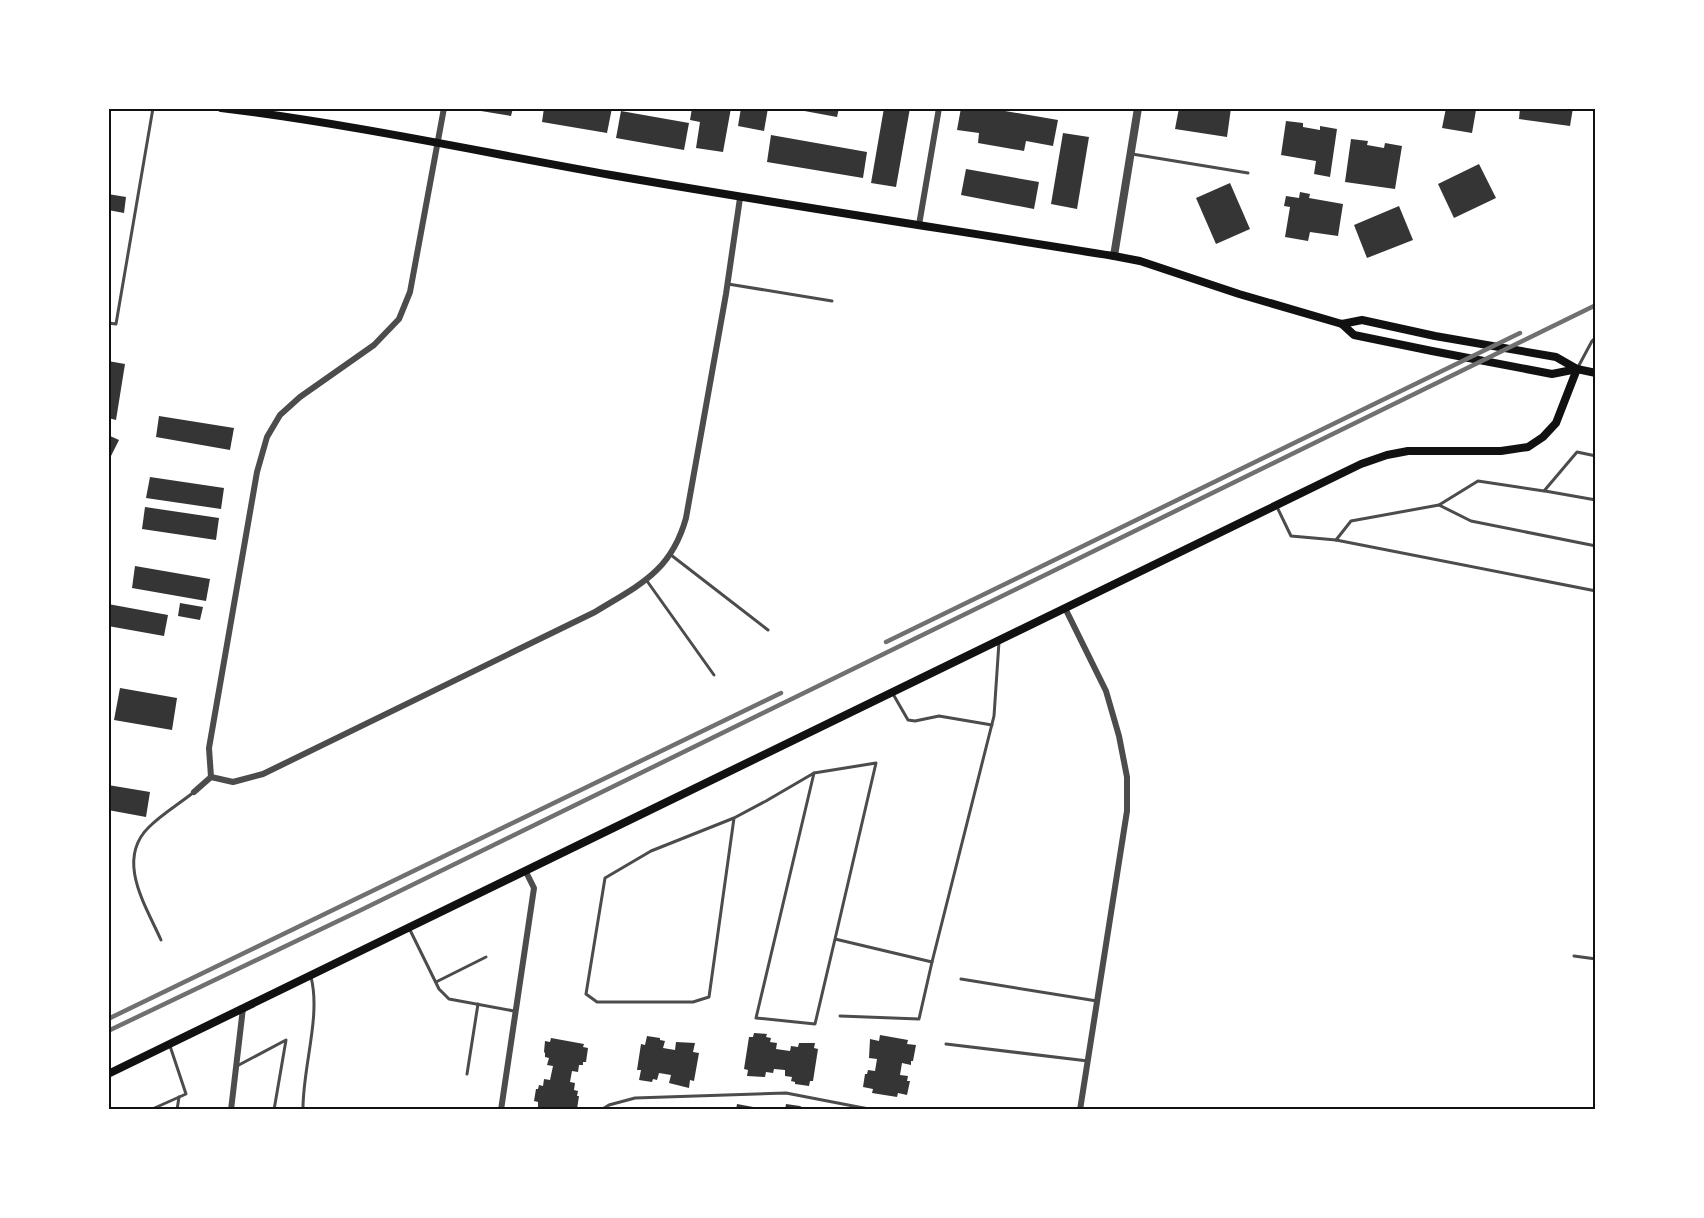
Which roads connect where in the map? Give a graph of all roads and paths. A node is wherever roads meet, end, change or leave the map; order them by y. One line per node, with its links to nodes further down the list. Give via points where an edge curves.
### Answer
1 (153, 108): 15 (lane, via 116,324)
2 (221, 108): 6 (main road)
3 (444, 108): 7 (street)
4 (939, 108): 11 (street)
5 (1138, 108): 8 (street)
6 (267, 111): 7 (main road)
7 (438, 142): 10 (main road); 38 (street, via 410,292 399,318 374,345 280,415 267,437 257,472 209,748)
8 (1131, 154): 9 (lane); 12 (street)
9 (1248, 173)
10 (740, 198): 11 (main road); 13 (street)
11 (919, 225): 12 (main road)
12 (1114, 256): 16 (main road)
13 (728, 284): 14 (lane); 28 (street, via 686,518)
14 (832, 301)
15 (108, 323)
16 (1342, 324): 19 (main road, via 1362,320 1556,357); 19 (main road, via 1354,335 1432,351 1552,374)
17 (1596, 337): 18 (lane)
18 (1594, 342): 19 (lane)
19 (1576, 369): 20 (main road); 25 (main road, via 1556,423 1528,447 1387,454)
20 (1596, 373)
21 (1596, 456): 22 (lane, via 1577,453)
22 (1544, 491): 23 (lane); 24 (lane, via 1478,482)
23 (1596, 500)
24 (1439, 505): 26 (lane, via 1351,520); 27 (lane, via 1471,521)
25 (1276, 506): 26 (lane, via 1292,536); 31 (main road)
26 (1336, 540): 30 (lane)
27 (1596, 546)
28 (671, 555): 29 (street); 32 (lane)
29 (646, 580): 34 (lane); 38 (street, via 595,612 263,774 233,782)
30 (1596, 591)
31 (1065, 608): 33 (main road); 52 (street, via 1106,691 1127,777 1127,811)
32 (768, 630)
33 (999, 640): 35 (main road); 36 (lane)
34 (714, 675)
35 (892, 693): 36 (lane, via 908,720 939,716); 41 (main road)
36 (992, 725): 48 (lane)
37 (814, 773): 40 (lane); 43 (lane, via 876,763); 43 (lane, via 756,1018 815,1024)
38 (211, 777): 39 (street)
39 (194, 792): 44 (lane, via 147,828 136,847 135,881)
40 (734, 818): 40 (lane, via 709,997 693,1002 597,1002 586,994 604,878 651,851)
41 (526, 872): 42 (main road); 55 (street, via 534,888)
42 (409, 928): 49 (main road); 51 (lane)
43 (835, 939): 48 (lane)
44 (161, 940)
45 (1574, 956): 47 (lane)
46 (486, 957): 51 (lane)
47 (1596, 959)
48 (932, 962): 56 (lane, via 919,1019)
49 (310, 975): 54 (main road); 64 (lane, via 315,1000)
50 (961, 979): 52 (lane)
51 (436, 982): 53 (lane, via 449,999)
52 (1097, 1001): 59 (street)
53 (478, 1005): 55 (lane); 62 (lane)
54 (243, 1008): 57 (main road); 60 (street)
55 (517, 1011): 69 (street)
56 (840, 1016)
57 (170, 1044): 61 (main road); 63 (lane, via 186,1094)
58 (946, 1044): 59 (lane)
59 (1088, 1061): 72 (street)
60 (236, 1067): 67 (street); 68 (lane, via 286,1040)
61 (108, 1074)
62 (467, 1074)
63 (179, 1097): 65 (lane); 66 (lane)
64 (303, 1108)
65 (150, 1110)
66 (177, 1110)
67 (231, 1110)
68 (274, 1110)
69 (501, 1110)
70 (601, 1110): 71 (lane, via 635,1098 786,1093)
71 (874, 1110)
72 (1080, 1110)

